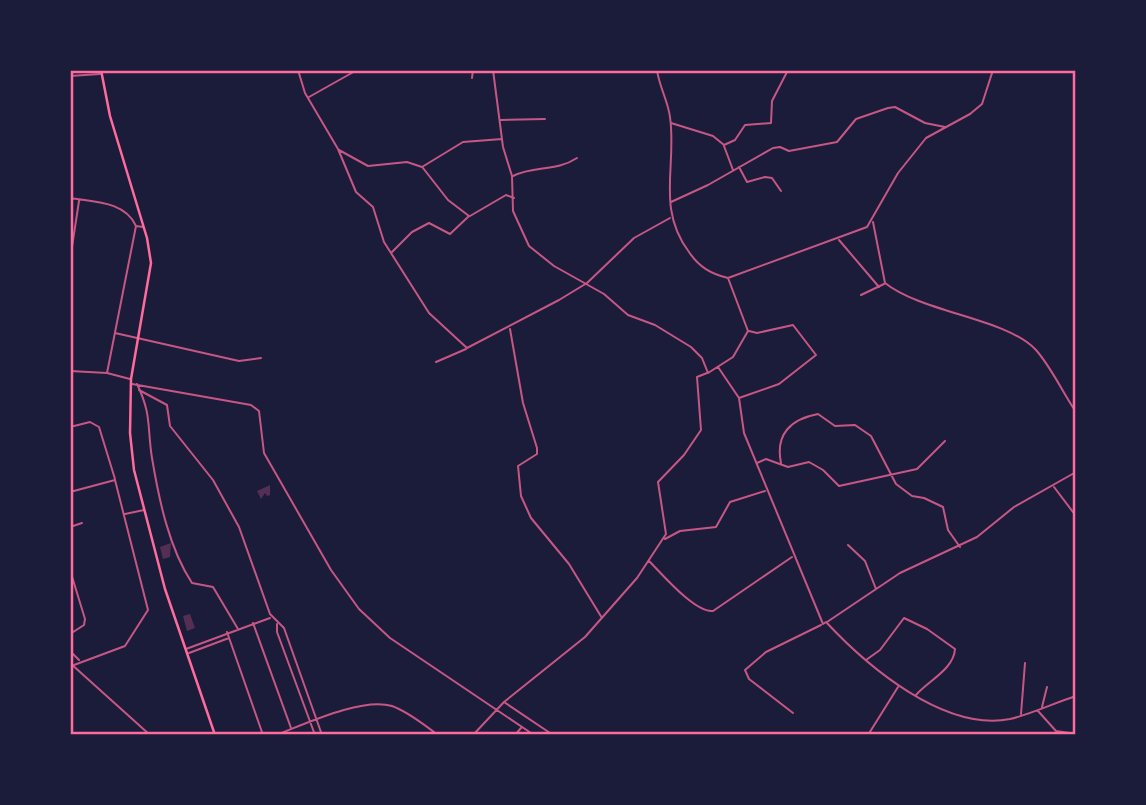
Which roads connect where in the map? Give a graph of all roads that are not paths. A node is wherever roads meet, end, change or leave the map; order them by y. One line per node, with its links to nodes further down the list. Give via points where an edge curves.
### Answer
1 (298, 70): 11 (street)
2 (357, 70): 11 (street)
3 (473, 70): 10 (street)
4 (493, 70): 13 (street)
5 (657, 70): 14 (street)
6 (788, 70): 17 (street, via 772,102 771,123 745,125 735,140)
7 (993, 70): 15 (street, via 982,104)
8 (101, 72): 9 (street); 35 (main road)
9 (70, 76)
10 (472, 78)
11 (308, 98): 18 (street)
12 (545, 119): 13 (street)
13 (500, 121): 16 (street)
14 (670, 122): 17 (street, via 713,136); 29 (street)
15 (946, 127): 20 (street, via 888,108 856,119 833,144 789,151 776,147); 33 (street, via 926,138 898,173)
16 (502, 139): 21 (street, via 463,142); 23 (street)
17 (724, 145): 22 (street)
18 (338, 149): 21 (street, via 368,166 407,162); 37 (street, via 356,192 373,207)
19 (577, 158): 23 (street, via 559,168)
20 (739, 166): 22 (street); 24 (street, via 747,182 772,178)
21 (422, 167): 31 (street, via 448,200)
22 (733, 170): 28 (street)
23 (512, 176): 26 (street)
24 (781, 191)
25 (70, 198): 27 (street)
26 (514, 198): 31 (street, via 506,195); 40 (street, via 515,221 534,251)
27 (79, 200): 34 (street, via 113,205); 38 (street)
28 (676, 200): 29 (street); 30 (street)
29 (669, 202): 30 (street)
30 (670, 211): 32 (street)
31 (469, 216): 37 (street, via 448,234 429,223)
32 (671, 218): 39 (street, via 694,259 706,271); 40 (street, via 634,238)
33 (872, 221): 36 (street); 41 (street)
34 (136, 226): 35 (street); 46 (street)
35 (144, 227): 47 (main road, via 151,271)
36 (838, 239): 39 (street); 42 (street)
37 (391, 253): 48 (street, via 429,313)
38 (70, 260)
39 (728, 278): 45 (street)
40 (587, 283): 44 (street); 54 (street, via 628,315 655,325 698,352)
41 (885, 284): 42 (street); 59 (street, via 904,297 1009,333 1032,346)
42 (878, 287): 43 (street)
43 (862, 295)
44 (510, 328): 48 (street); 83 (street, via 523,403 537,448 537,454 518,466 521,496 531,518 569,564)
45 (748, 331): 51 (street, via 741,348); 58 (street, via 757,334 793,325 816,355 779,384)
46 (115, 333): 47 (street); 53 (street)
47 (138, 340): 49 (street, via 239,361); 55 (main road)
48 (467, 348): 50 (street)
49 (261, 358)
50 (436, 362)
51 (718, 367): 54 (street); 58 (street)
52 (70, 371): 53 (street)
53 (107, 373): 55 (street)
54 (708, 373): 75 (street, via 697,377 701,430 657,482)
55 (131, 382): 56 (street); 70 (main road, via 131,453)
56 (136, 383): 57 (street); 106 (street, via 251,405 259,411 264,453 345,591 380,630)
57 (139, 390): 82 (street, via 167,405 173,429 224,499 239,527); 87 (street, via 148,410 155,476 178,559 191,583 213,587)
58 (739, 398): 62 (street, via 744,433)
59 (1076, 418)
60 (70, 427): 66 (street, via 90,422 99,427)
61 (945, 441): 65 (street, via 917,469)
62 (756, 463): 63 (street, via 766,459); 68 (street)
63 (781, 463): 65 (street, via 788,467 805,461 814,464 839,486); 65 (street, via 778,450 786,429 818,414 835,426 855,425 871,436)
64 (1076, 471): 67 (street)
65 (890, 477): 77 (street, via 908,494 940,505 948,530)
66 (115, 480): 69 (street); 71 (street)
67 (1053, 486): 72 (street); 77 (street, via 1014,507)
68 (766, 491): 75 (street, via 733,500 716,527 680,531); 78 (street)
69 (70, 492)
70 (145, 510): 71 (street); 91 (main road)
71 (124, 514): 94 (street, via 148,610 125,646)
72 (1076, 516)
73 (82, 523): 74 (street)
74 (70, 527)
75 (664, 540): 79 (street)
76 (848, 545): 81 (street, via 865,561)
77 (960, 547): 81 (street, via 908,569)
78 (793, 556): 79 (street, via 707,612); 86 (street)
79 (649, 561): 83 (street)
80 (70, 570): 89 (street, via 85,619 84,625)
81 (876, 590): 86 (street)
82 (271, 617): 84 (street); 85 (street)
83 (602, 619): 103 (street)
84 (253, 623): 87 (street); 112 (street)
85 (277, 623): 109 (street, via 284,628); 110 (street)
86 (824, 623): 95 (street); 107 (street, via 766,652 745,670 748,679)
87 (238, 629): 88 (street)
88 (227, 632): 90 (street); 91 (street)
89 (70, 634)
90 (229, 638): 93 (street); 117 (street)
91 (186, 649): 93 (main road)
92 (70, 651): 94 (street)
93 (188, 654): 116 (main road)
94 (80, 660): 98 (street)
95 (864, 661): 99 (street); 101 (street, via 880,650 904,618 928,629 955,653)
96 (70, 663): 98 (street)
97 (1025, 663): 108 (street)
98 (73, 666): 115 (street)
99 (899, 686): 101 (street); 126 (street)
100 (1047, 688): 104 (street)
101 (916, 696): 108 (street, via 942,710 976,717)
102 (1076, 696): 104 (street)
103 (504, 702): 106 (street); 125 (street)
104 (1042, 708): 105 (street)
105 (1037, 710): 108 (street); 114 (street, via 1056,731)
106 (496, 711): 111 (street); 123 (street)
107 (793, 713)
108 (1020, 715)
109 (315, 720): 110 (street); 121 (street); 122 (street, via 385,705)
110 (309, 723): 112 (street); 120 (street)
111 (521, 727): 113 (street); 124 (street)
112 (290, 730): 118 (street); 119 (street)
113 (531, 733)
114 (1076, 734)
115 (150, 735)
116 (215, 735)
117 (263, 735)
118 (275, 735)
119 (290, 735)
120 (315, 735)
121 (322, 735)
122 (438, 735)
123 (473, 735)
124 (515, 735)
125 (552, 735)
126 (868, 735)

